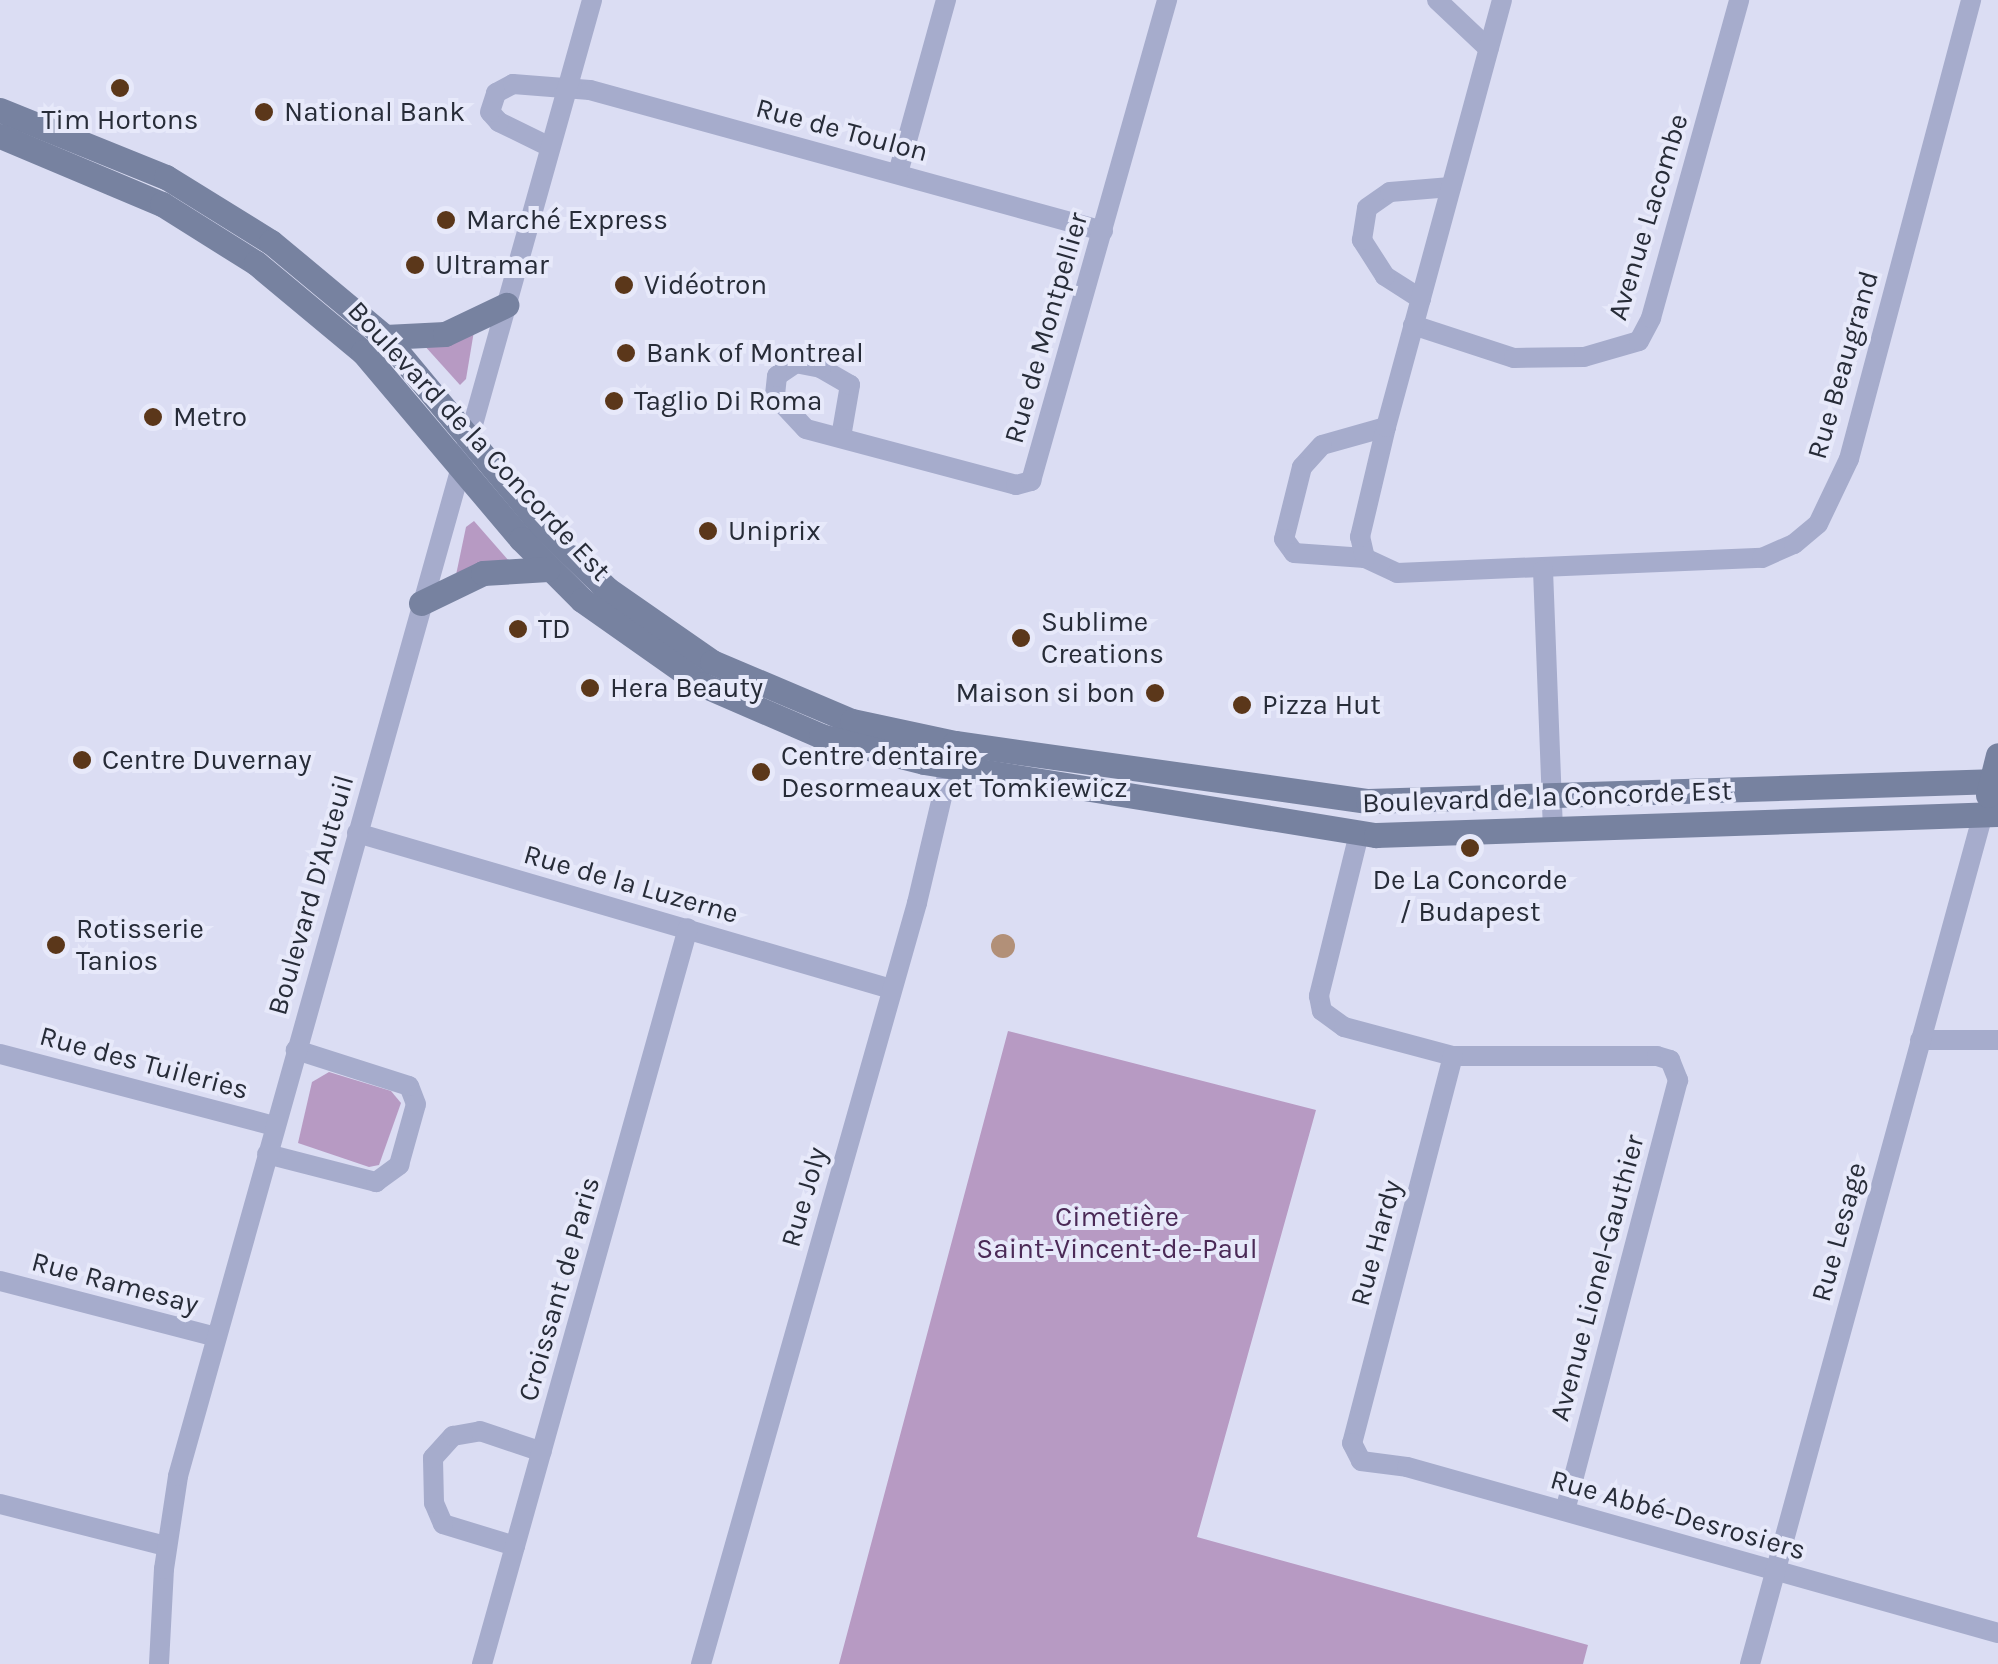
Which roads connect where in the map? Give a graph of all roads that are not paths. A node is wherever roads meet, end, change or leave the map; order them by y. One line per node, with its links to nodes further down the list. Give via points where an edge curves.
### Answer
1 (592, 0): 9 (street, Boulevard D'Auteuil)
2 (946, 0): 13 (street)
3 (1167, 0): 15 (street, Rue de Montpellier)
4 (1438, 0): 8 (street)
5 (1502, 0): 8 (street)
6 (1739, 0): 18 (street, Avenue Lacombe, via 1639,341 1584,356 1514,358)
7 (1971, 0): 26 (street, Rue Beaugrand, via 1849,459 1818,524 1762,558)
8 (1489, 49): 14 (street)
9 (566, 88): 12 (street, Boulevard D'Auteuil); 12 (street, via 513,84 496,93 490,112); 13 (street, Rue de Toulon)
10 (0, 110): 19 (street, Boulevard de la Concorde Est, via 114,152 218,206 322,281)
11 (0, 136): 23 (street, Boulevard de la Concorde Est, via 162,204 256,263 363,352)
12 (550, 147): 17 (street, Boulevard D'Auteuil)
13 (898, 173): 15 (street, Rue de Toulon)
14 (1451, 187): 16 (street); 16 (street, via 1390,192 1367,208 1362,240 1385,276)
15 (1103, 231): 22 (street, Rue de Montpellier, via 1031,481 1016,485)
16 (1420, 298): 18 (street)
17 (506, 305): 19 (street, via 445,334); 21 (street, Boulevard D'Auteuil)
18 (1413, 326): 20 (street)
19 (385, 337): 21 (street, Boulevard de la Concorde Est)
20 (1386, 427): 24 (street, via 1360,537); 24 (street, Rue Beaugrand, via 1322,445 1302,467 1284,539 1294,553)
21 (470, 436): 23 (street, Boulevard D'Auteuil); 28 (street, Boulevard de la Concorde Est, via 564,550 675,640 801,703)
22 (841, 437)
23 (461, 465): 25 (street, Boulevard de la Concorde Est); 27 (street, Boulevard D'Auteuil)
24 (1365, 558): 26 (street, Rue Beaugrand, via 1397,573)
25 (548, 568): 27 (street, via 483,573); 28 (street, Boulevard de la Concorde Est, via 627,636 729,698 821,736)
26 (1542, 570): 30 (street)
27 (421, 603): 33 (street, Boulevard D'Auteuil)
28 (952, 755): 30 (street, Boulevard de la Concorde Est, via 1368,801); 34 (street, Boulevard de la Concorde Est); 36 (street, Rue Joly)
29 (1998, 755): 31 (street)
30 (1552, 796): 31 (street, Boulevard de la Concorde Est); 32 (street)
31 (1994, 797): 32 (street, Boulevard de la Concorde Est); 37 (street, Rue Lesage)
32 (1553, 828): 34 (street, Boulevard de la Concorde Est)
33 (357, 833): 35 (street, Rue de la Luzerne); 39 (street, Boulevard D'Auteuil)
34 (1359, 834): 41 (street, via 1319,996 1322,1012 1344,1027)
35 (688, 928): 36 (street, Rue de la Luzerne); 47 (street, Croissant de Paris)
36 (891, 990): 56 (street, Rue Joly)
37 (1920, 1040): 38 (street); 52 (street, Rue Lesage)
38 (1998, 1040)
39 (296, 1050): 42 (street, Boulevard D'Auteuil); 43 (street, via 410,1086 416,1104 399,1166 376,1182)
40 (0, 1054): 42 (street, Rue des Tuileries)
41 (1453, 1056): 46 (street, Rue Hardy); 49 (street, Avenue Lionel-Gauthier, via 1670,1060 1678,1080)
42 (274, 1126): 43 (street, Boulevard D'Auteuil)
43 (267, 1154): 45 (street, Boulevard D'Auteuil)
44 (0, 1281): 45 (street, Rue Ramesay)
45 (216, 1337): 50 (street, Boulevard D'Auteuil)
46 (1352, 1444): 49 (street, Rue Abbé-Desrosiers, via 1361,1461 1407,1466)
47 (542, 1452): 51 (street, Croissant de Paris); 51 (street, via 480,1430 453,1436 433,1458 434,1502 443,1524)
48 (0, 1504): 50 (street)
49 (1565, 1510): 52 (street, Rue Abbé-Desrosiers)
50 (166, 1546): 54 (street, Boulevard D'Auteuil)
51 (515, 1546): 55 (street, Croissant de Paris)
52 (1776, 1572): 53 (street, Rue Abbé-Desrosiers); 57 (street, Rue Lesage)
53 (1998, 1633)
54 (159, 1664)
55 (482, 1664)
56 (700, 1664)
57 (1750, 1664)

